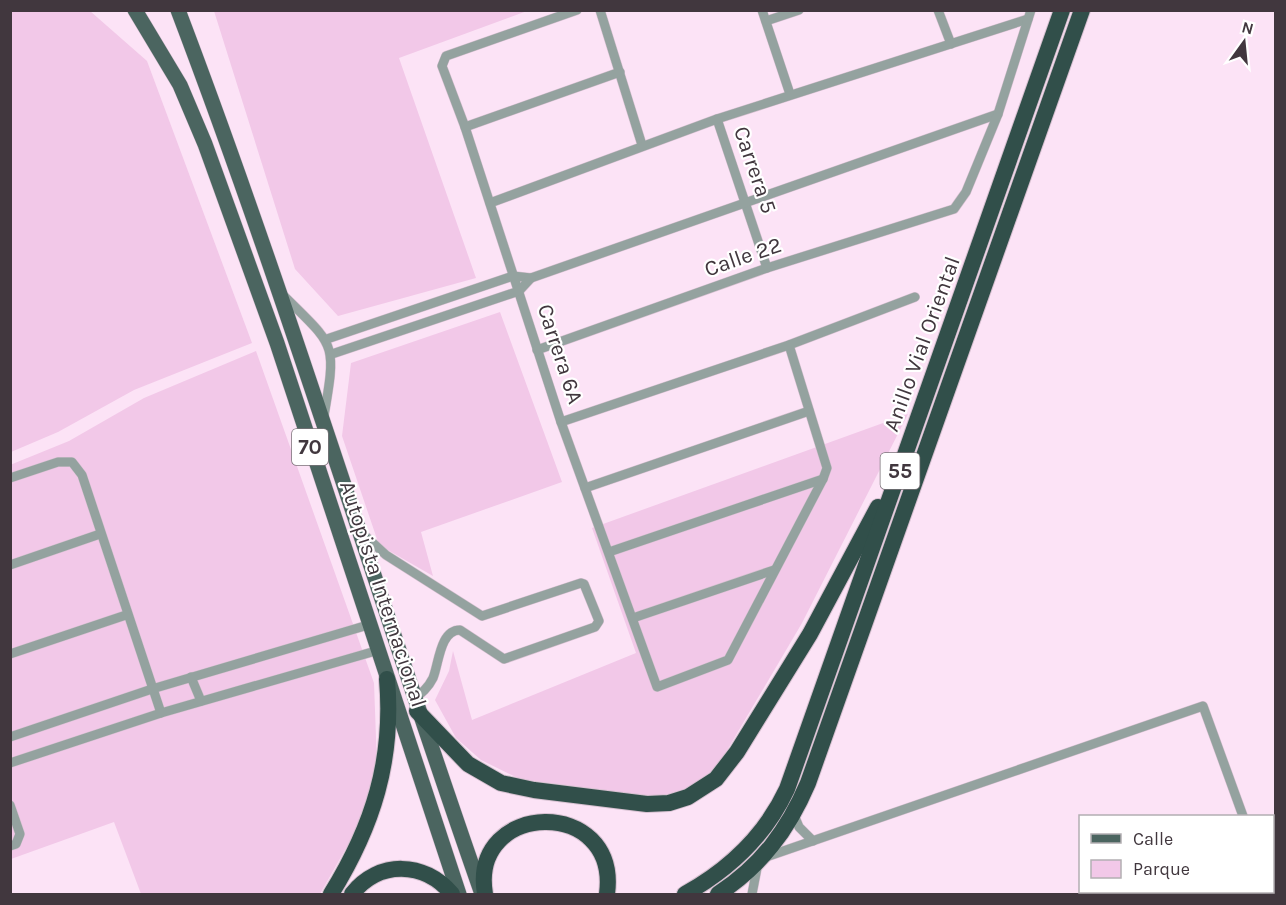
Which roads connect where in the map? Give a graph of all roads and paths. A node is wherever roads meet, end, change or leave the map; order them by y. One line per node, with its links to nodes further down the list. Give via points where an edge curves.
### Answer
1 (135, 10): 45 (main road, Autopista Internacional / 70, via 180,85 205,144 277,343)
2 (178, 10): 24 (main road, Autopista Internacional / 70)
3 (577, 10): 17 (street, Carrera 6A, via 446,56 442,66)
4 (600, 10): 13 (street)
5 (762, 10): 11 (street)
6 (799, 10): 11 (street)
7 (938, 10): 12 (street)
8 (1062, 10): 36 (highway, Anillo Vial Oriental / 55)
9 (1082, 10): 57 (highway, Anillo Vial Oriental / 55, via 823,743)
10 (1030, 15): 12 (street); 15 (street)
11 (766, 21): 14 (street)
12 (951, 44): 14 (street)
13 (620, 72): 17 (street); 18 (street)
14 (790, 94): 16 (street)
15 (999, 114): 20 (street); 21 (street, Calle 22, via 961,203 954,209)
16 (717, 118): 18 (street); 20 (street, Carrera 5)
17 (465, 127): 19 (street, Carrera 6A)
18 (642, 145): 19 (street)
19 (490, 203): 22 (street, Carrera 6A)
20 (747, 204): 21 (street, Carrera 5); 23 (street)
21 (768, 268): 29 (street, Calle 22)
22 (513, 276): 23 (street); 25 (street, Carrera 6A); 27 (street)
23 (531, 278): 25 (street)
24 (278, 290): 27 (street); 32 (main road, Autopista Internacional / 70)
25 (519, 291): 29 (street, Carrera 6A); 30 (street)
26 (915, 297): 28 (street)
27 (327, 339): 30 (street)
28 (789, 345): 31 (street); 33 (street)
29 (537, 350): 33 (street, Carrera 6A)
30 (332, 354): 32 (street)
31 (808, 411): 35 (street, via 827,468); 37 (street)
32 (323, 422): 38 (main road, Autopista Internacional / 70)
33 (561, 422): 37 (street, Carrera 6A)
34 (10, 478): 39 (street, via 58,462 72,462 81,475)
35 (823, 479): 40 (street); 42 (street)
36 (897, 479): 52 (highway, via 882,498 810,634 737,752 700,792 678,801 647,804 501,783 468,764); 68 (highway, Anillo Vial Oriental / 55, via 804,744 776,812 739,857)
37 (585, 488): 40 (street, Carrera 6A)
38 (358, 529): 52 (main road, Autopista Internacional / 70); 52 (street, via 386,555 483,616 578,582 584,584 599,621 595,627 504,659 455,629 447,635 433,678)
39 (100, 534): 41 (street); 43 (street)
40 (609, 552): 44 (street, Carrera 6A)
41 (10, 565)
42 (774, 570): 44 (street); 44 (street, Carrera 6A, via 728,660 657,687)
43 (126, 615): 47 (street); 50 (street)
44 (633, 618)
45 (368, 625): 46 (main road, Autopista Internacional / 70); 48 (street)
46 (378, 650): 49 (main road, Autopista Internacional / 70); 51 (street)
47 (10, 654)
48 (191, 677): 50 (street); 51 (street)
49 (387, 679): 62 (highway, via 388,732 376,800 361,842); 65 (main road, Autopista Internacional / 70)
50 (152, 689): 53 (street); 54 (street)
51 (201, 702): 53 (street)
52 (415, 705): 66 (main road, Autopista Internacional / 70)
53 (161, 713): 55 (street)
54 (10, 737)
55 (10, 763)
56 (10, 805): 60 (street, via 20,834 16,844)
57 (794, 815): 59 (street, via 799,827); 61 (highway, Anillo Vial Oriental / 55)
58 (1243, 815): 59 (street, via 1203,706)
59 (813, 841): 61 (street)
60 (10, 846)
61 (757, 864): 69 (highway, Anillo Vial Oriental / 55); 70 (highway); 71 (street)
62 (331, 894)
63 (352, 894): 64 (highway, via 374,875 402,868 430,875)
64 (452, 894)
65 (459, 894)
66 (483, 894): 67 (highway, via 485,869 497,844 519,827 546,821 572,827 594,844 607,868)
67 (607, 894)
68 (686, 894)
69 (718, 894)
70 (736, 894)
71 (752, 894)

